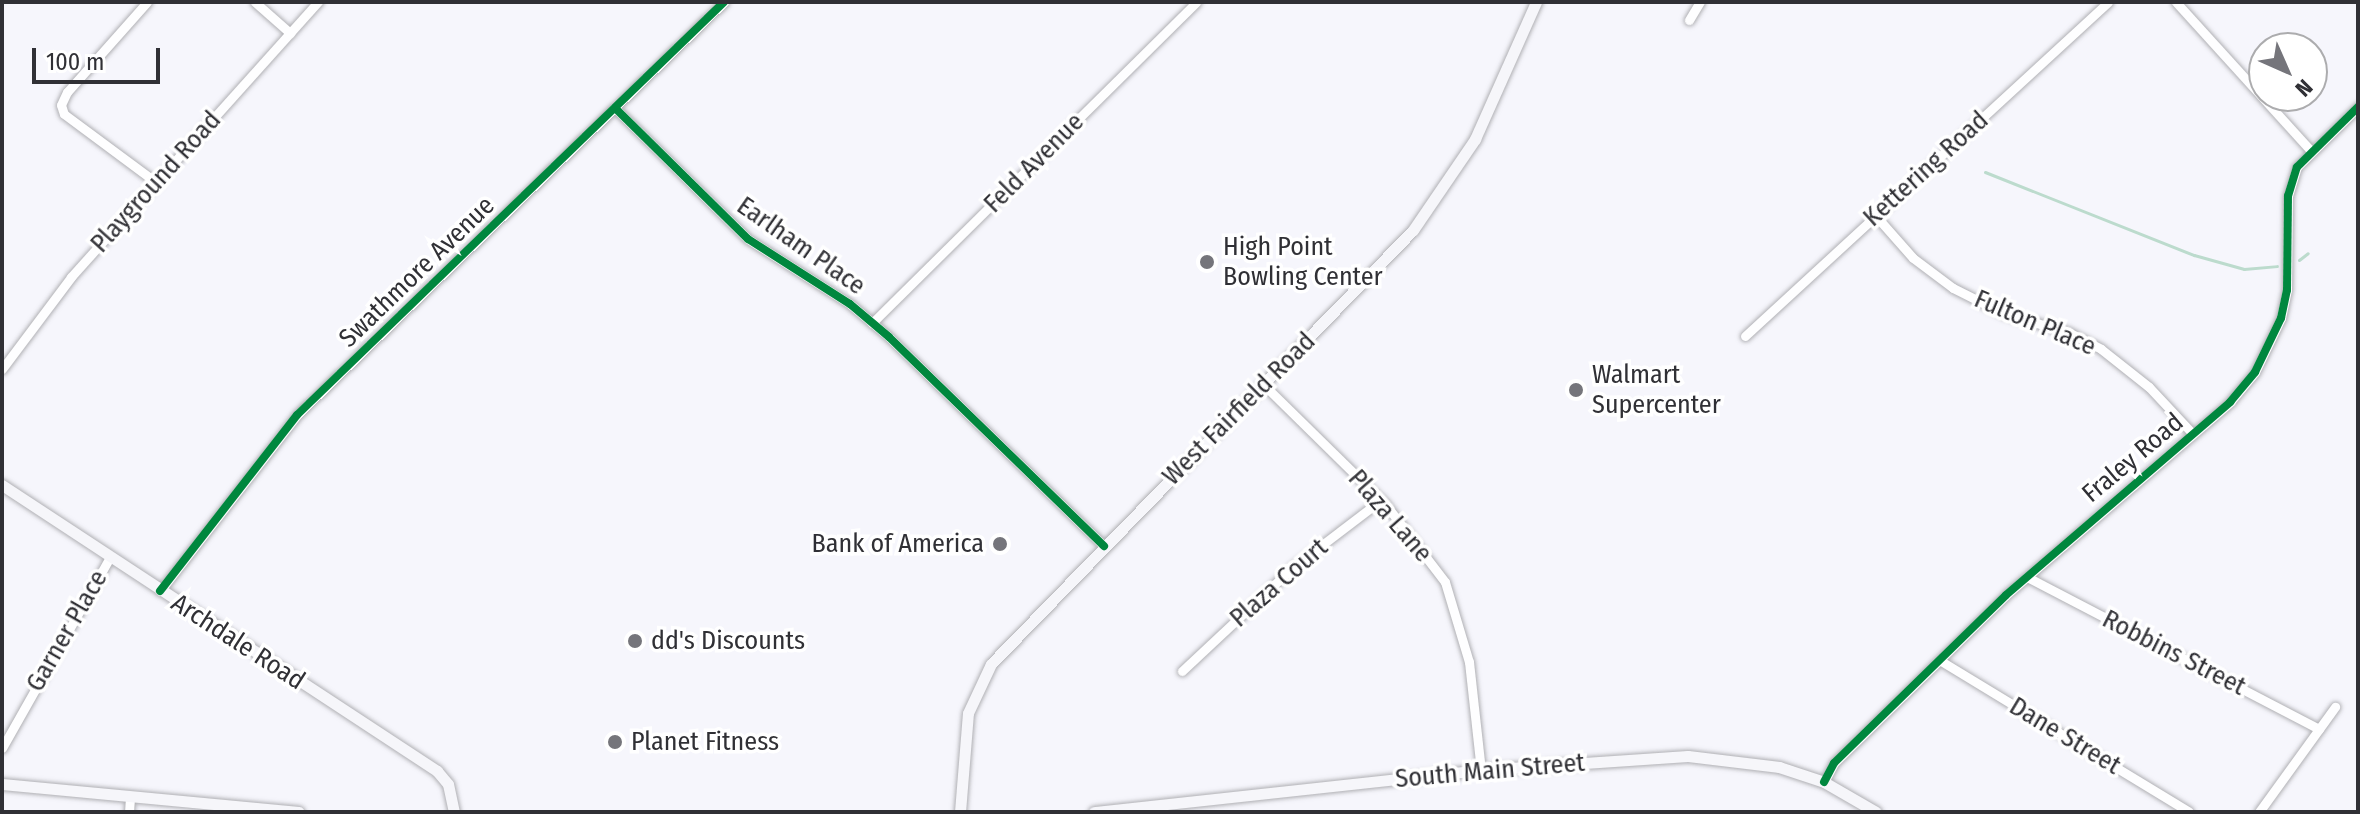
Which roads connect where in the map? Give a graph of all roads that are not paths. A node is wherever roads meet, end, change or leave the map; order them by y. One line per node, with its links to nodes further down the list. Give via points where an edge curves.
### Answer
1 (147, 2): 15 (street, via 61,105 64,114)
2 (255, 2): 11 (street)
3 (318, 2): 11 (street, Playground Road)
4 (724, 2): 13 (street, Swathmore Avenue)
5 (1196, 2): 17 (street, Feld Avenue)
6 (1536, 2): 20 (main road, West Fairfield Road, via 1475,139 1428,209)
7 (1700, 2): 10 (street)
8 (2108, 2): 16 (street, Kettering Road)
9 (2176, 2): 14 (street)
10 (1689, 20)
11 (290, 33): 15 (street, Playground Road)
12 (2358, 107): 14 (street, Fraley Road)
13 (616, 109): 17 (street, Earlham Place, via 748,239); 27 (street, Swathmore Avenue, via 297,415)
14 (2310, 150): 21 (street, Fraley Road, via 2297,167 2288,196 2287,290 2270,346 2230,402)
15 (157, 183): 19 (street, Playground Road, via 71,277)
16 (1875, 215): 18 (street, Kettering Road); 21 (street, Fulton Place, via 1913,258 1953,288 2005,314 2068,332 2101,349 2149,387)
17 (872, 323): 24 (street, Earlham Place, via 951,393)
18 (1745, 336)
19 (2, 369)
20 (1264, 385): 23 (street, Plaza Lane); 24 (main road, West Fairfield Road)
21 (2193, 434): 26 (street, Fraley Road)
22 (2, 485): 25 (main road, Archdale Road)
23 (1381, 500): 29 (street, Plaza Court, via 1293,567); 33 (street, Plaza Lane, via 1445,582 1469,662)
24 (1104, 546): 40 (main road, West Fairfield Road, via 1004,648 978,688 963,739)
25 (110, 557): 27 (main road, Archdale Road); 32 (street, Garner Place)
26 (2029, 578): 28 (street, Fraley Road); 31 (street, Robbins Street)
27 (160, 591): 39 (main road, Archdale Road, via 437,771 448,784)
28 (1941, 661): 34 (street, Fraley Road, via 1834,763); 43 (street, Dane Street)
29 (1182, 671)
30 (2335, 707): 31 (street)
31 (2319, 729): 44 (street)
32 (2, 748)
33 (1481, 770): 34 (main road, South Main Street, via 1688,756 1753,762); 41 (main road, South Main Street)
34 (1824, 782): 42 (main road, South Main Street)
35 (2, 784): 36 (main road)
36 (130, 798): 37 (street); 38 (main road)
37 (129, 812)
38 (299, 812)
39 (454, 812)
40 (960, 812)
41 (1094, 812)
42 (1876, 812)
43 (2189, 812)
44 (2259, 812)

